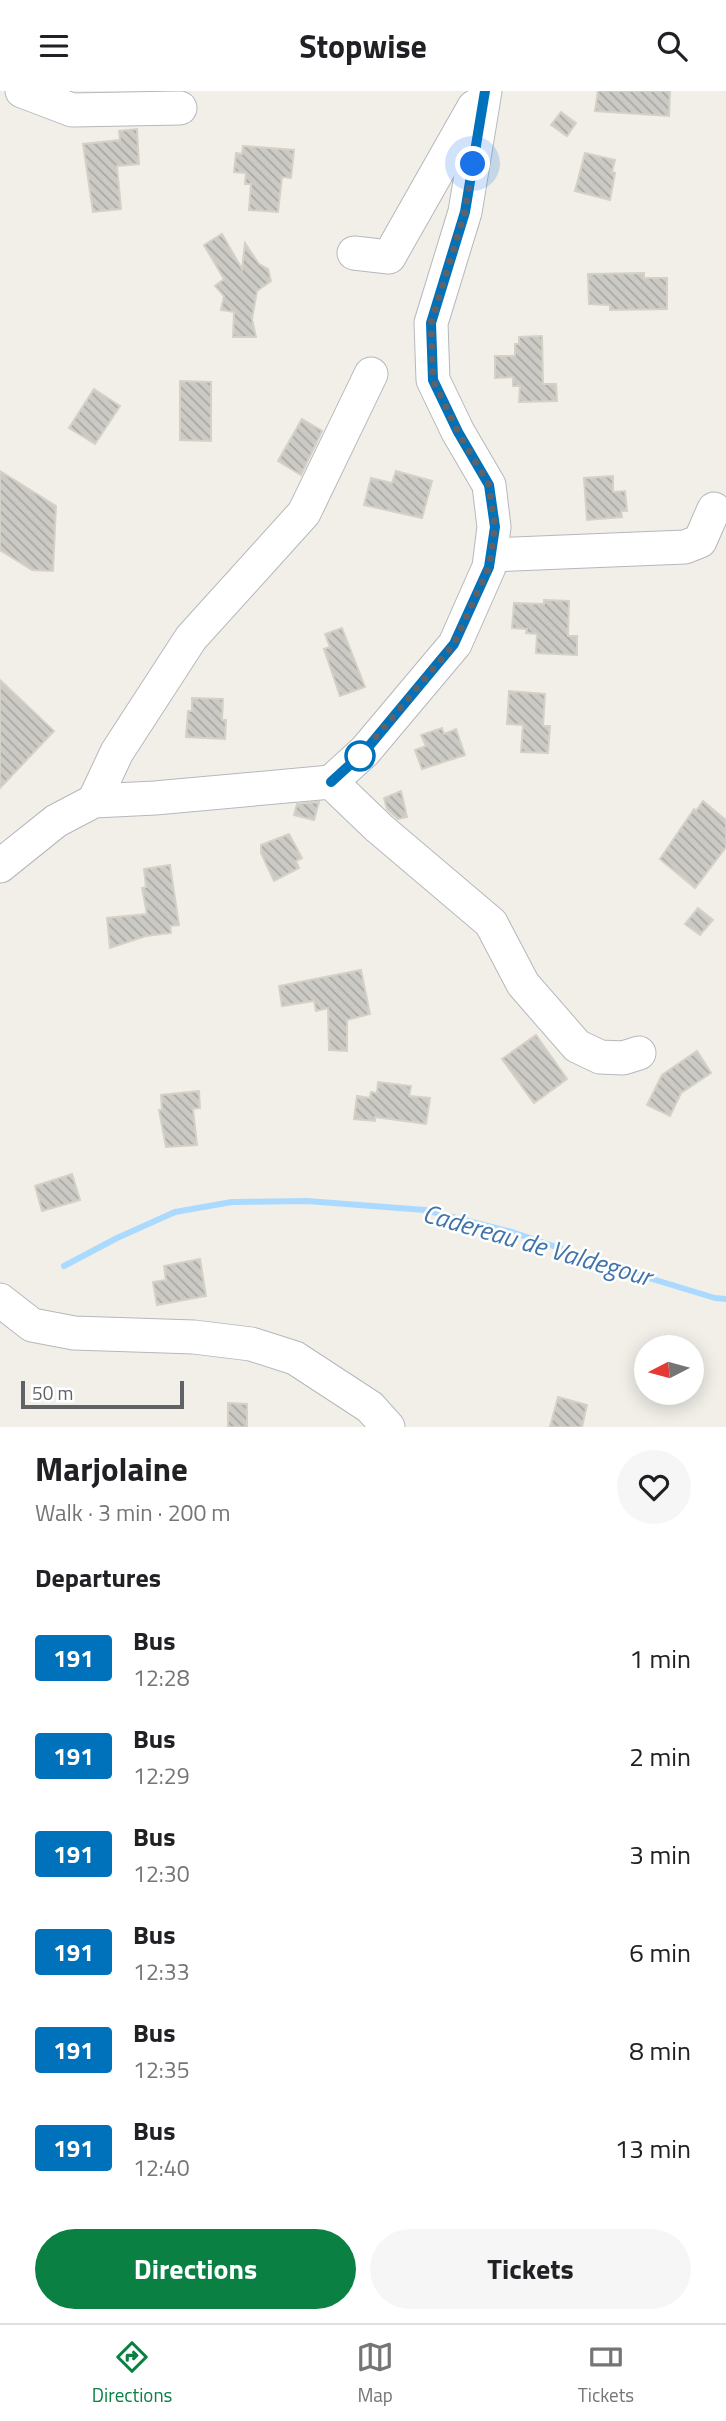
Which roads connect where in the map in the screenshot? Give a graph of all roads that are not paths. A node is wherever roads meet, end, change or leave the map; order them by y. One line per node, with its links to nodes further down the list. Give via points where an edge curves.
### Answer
1 (22, 91): 3 (street, via 72,110)
2 (484, 91): 4 (street, via 389,257); 7 (street, via 465,212 431,323 433,380 489,485 495,527)
3 (180, 109)
4 (354, 253)
5 (371, 374): 9 (street, via 304,513 191,638 117,752)
6 (714, 509): 7 (street, via 700,541 685,547)
7 (491, 555): 8 (street, via 454,644 365,751)
8 (331, 782): 9 (street); 11 (street, via 491,923 523,984 577,1046 600,1057)
9 (94, 801): 10 (street, via 56,821)
10 (0, 866)
11 (639, 1053)
12 (0, 1300): 13 (street, via 32,1325 74,1333 251,1344 295,1358 370,1407)
13 (388, 1427)

